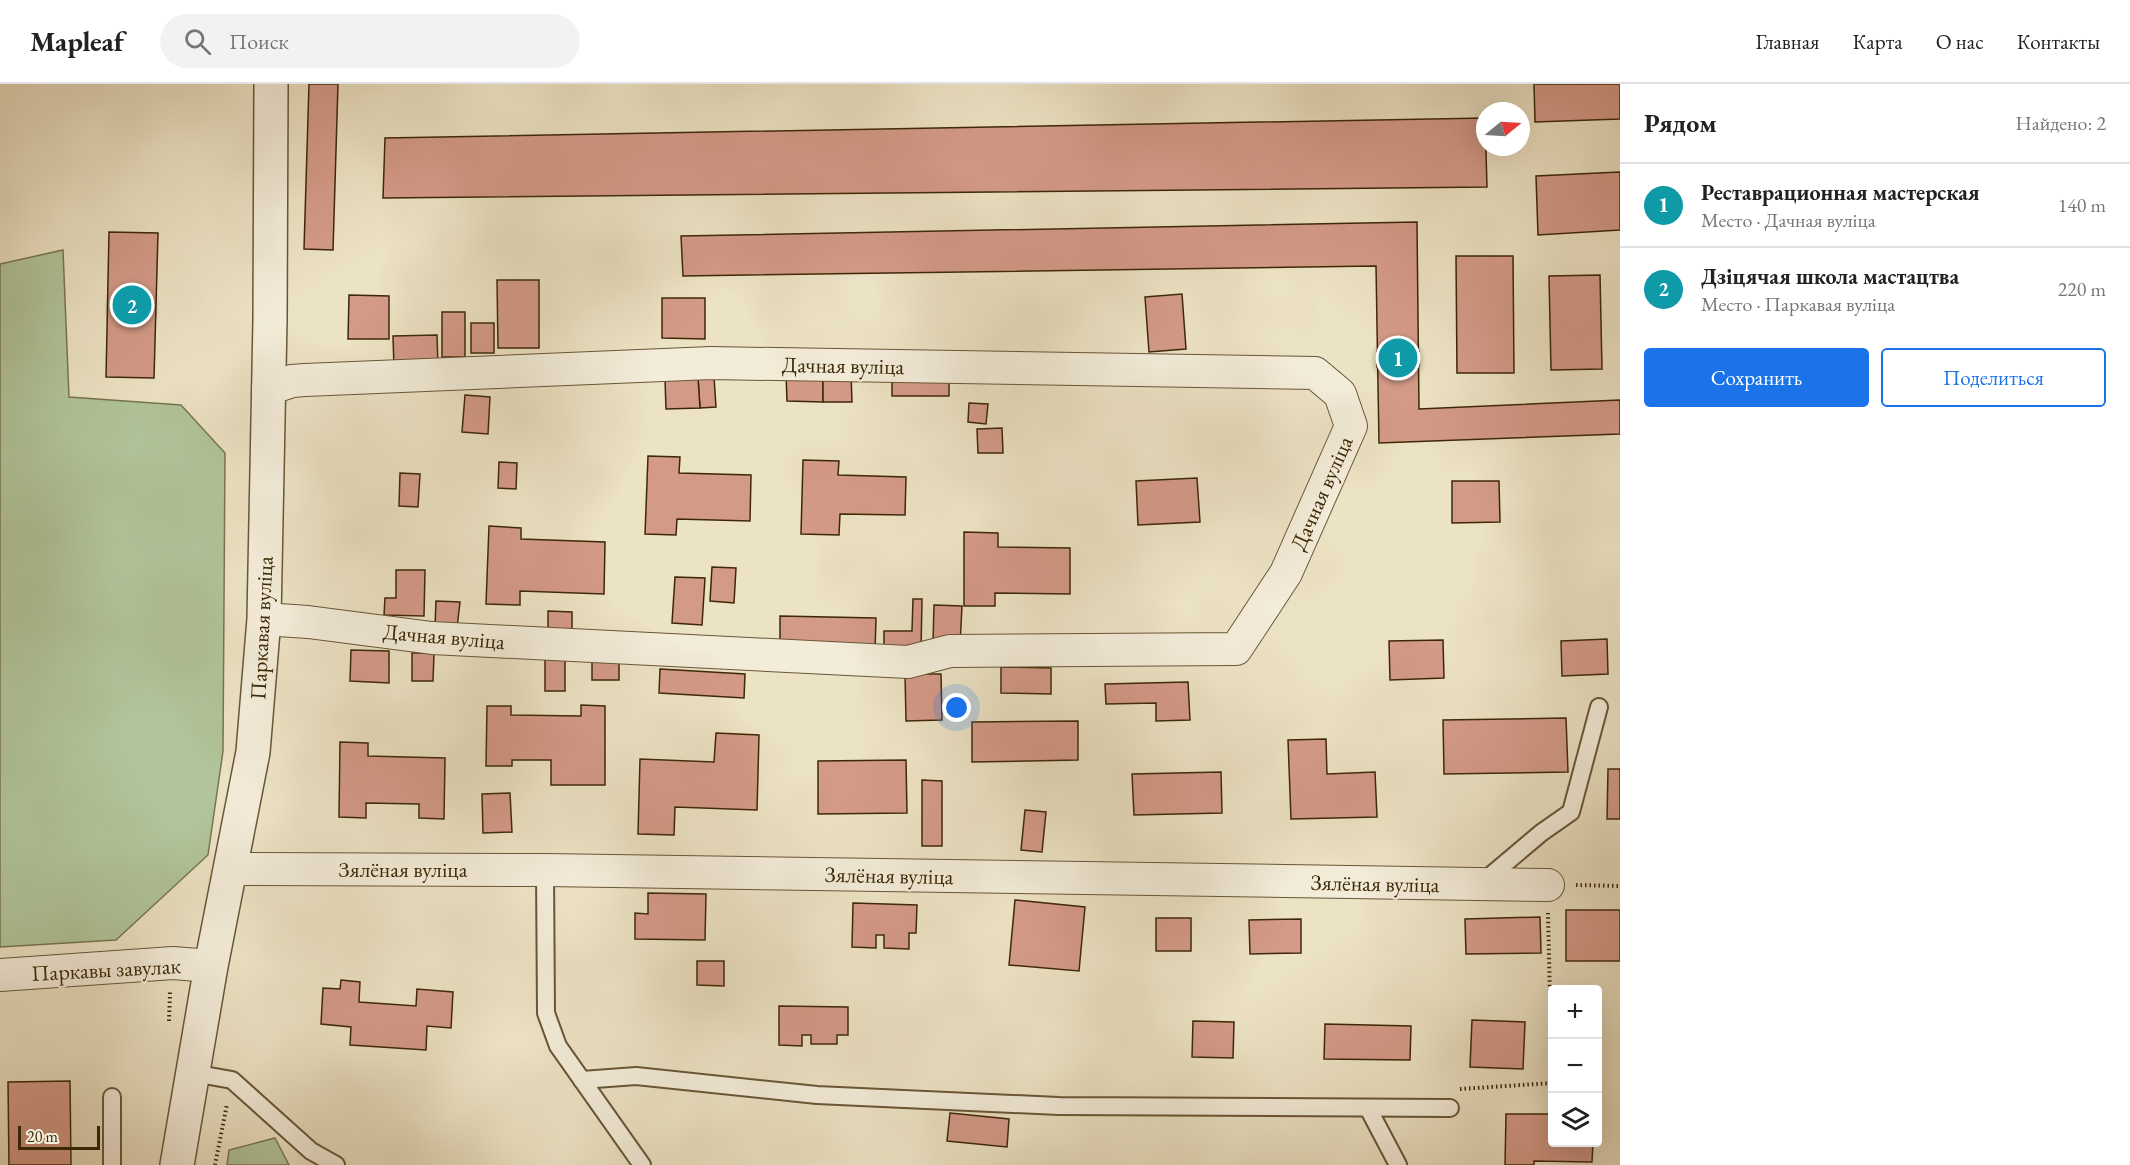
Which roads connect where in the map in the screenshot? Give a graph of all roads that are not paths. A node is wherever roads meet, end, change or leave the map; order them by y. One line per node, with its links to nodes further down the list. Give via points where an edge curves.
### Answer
1 (271, 84): 2 (street, Паркавая вуліца)
2 (268, 390): 3 (street, Паркавая вуліца); 3 (street, Дачная вуліца, via 304,380 711,363 1315,373 1340,394 1351,426 1286,573 1236,649 950,651 908,662 432,638)
3 (264, 619): 5 (street, Паркавая вуліца, via 254,752)
4 (1599, 707): 7 (lane, via 1571,812)
5 (230, 868): 6 (street, Зялёная вуліца); 9 (street, Паркавая вуліца)
6 (545, 870): 7 (street, Зялёная вуліца); 12 (lane, via 546,1013 558,1046)
7 (1480, 884): 8 (street, Зялёная вуліца)
8 (1548, 885)
9 (211, 966): 10 (street, Паркавы завулак, via 173,963); 11 (street, Паркавая вуліца)
10 (0, 975)
11 (193, 1073): 16 (lane, via 232,1080); 18 (street, Паркавая вуліца)
12 (582, 1080): 14 (lane, via 636,1076 817,1095 1059,1106); 20 (lane)
13 (112, 1097): 17 (lane)
14 (1368, 1108): 15 (lane); 21 (lane)
15 (1450, 1108)
16 (312, 1158): 19 (lane)
17 (112, 1165)
18 (177, 1165)
19 (336, 1165)
20 (642, 1165)
21 (1398, 1165)

